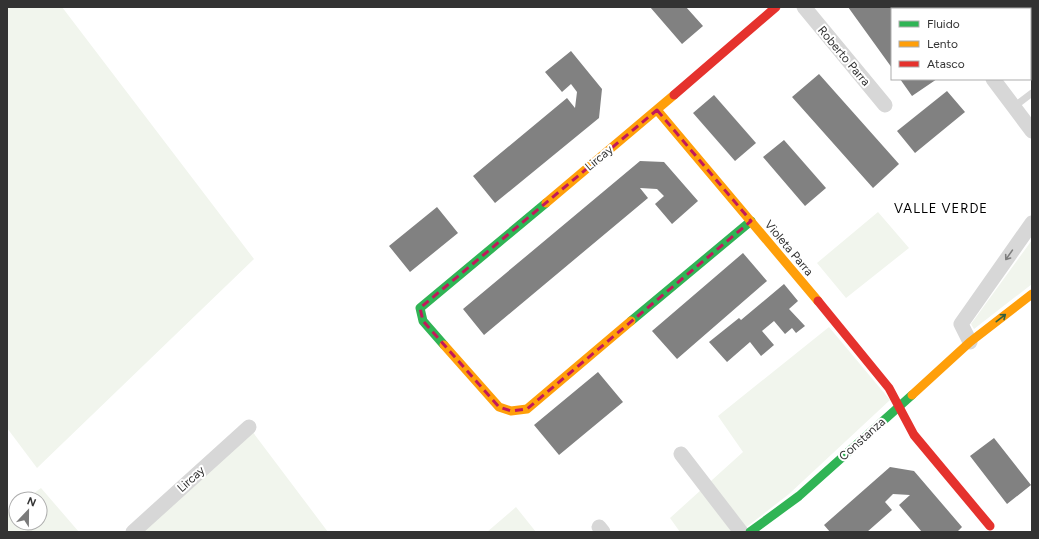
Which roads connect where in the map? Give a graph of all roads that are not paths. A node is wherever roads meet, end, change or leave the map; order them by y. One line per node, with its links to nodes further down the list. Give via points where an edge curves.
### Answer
1 (776, 7): 7 (street, Lircay)
2 (804, 7): 5 (street, Roberto Parra)
3 (994, 80): 6 (street)
4 (1032, 93): 6 (lane)
5 (885, 105)
6 (1015, 106): 8 (street)
7 (657, 110): 9 (street, Violeta Parra); 9 (street, Lircay, via 420,308 423,321 499,407 511,411 527,409)
8 (1032, 131)
9 (751, 220): 13 (street, Violeta Parra, via 889,388)
10 (1032, 223): 12 (street, one-way to 12, via 961,324)
11 (1032, 294): 12 (street, Constanza, one-way to 11)
12 (970, 342): 13 (street, Constanza)
13 (899, 404): 16 (street, Violeta Parra, via 914,435); 19 (street, Constanza, via 799,496)
14 (250, 427): 17 (street, Lircay)
15 (681, 454): 18 (street)
16 (990, 526)
17 (133, 532)
18 (741, 532)
19 (750, 532)

